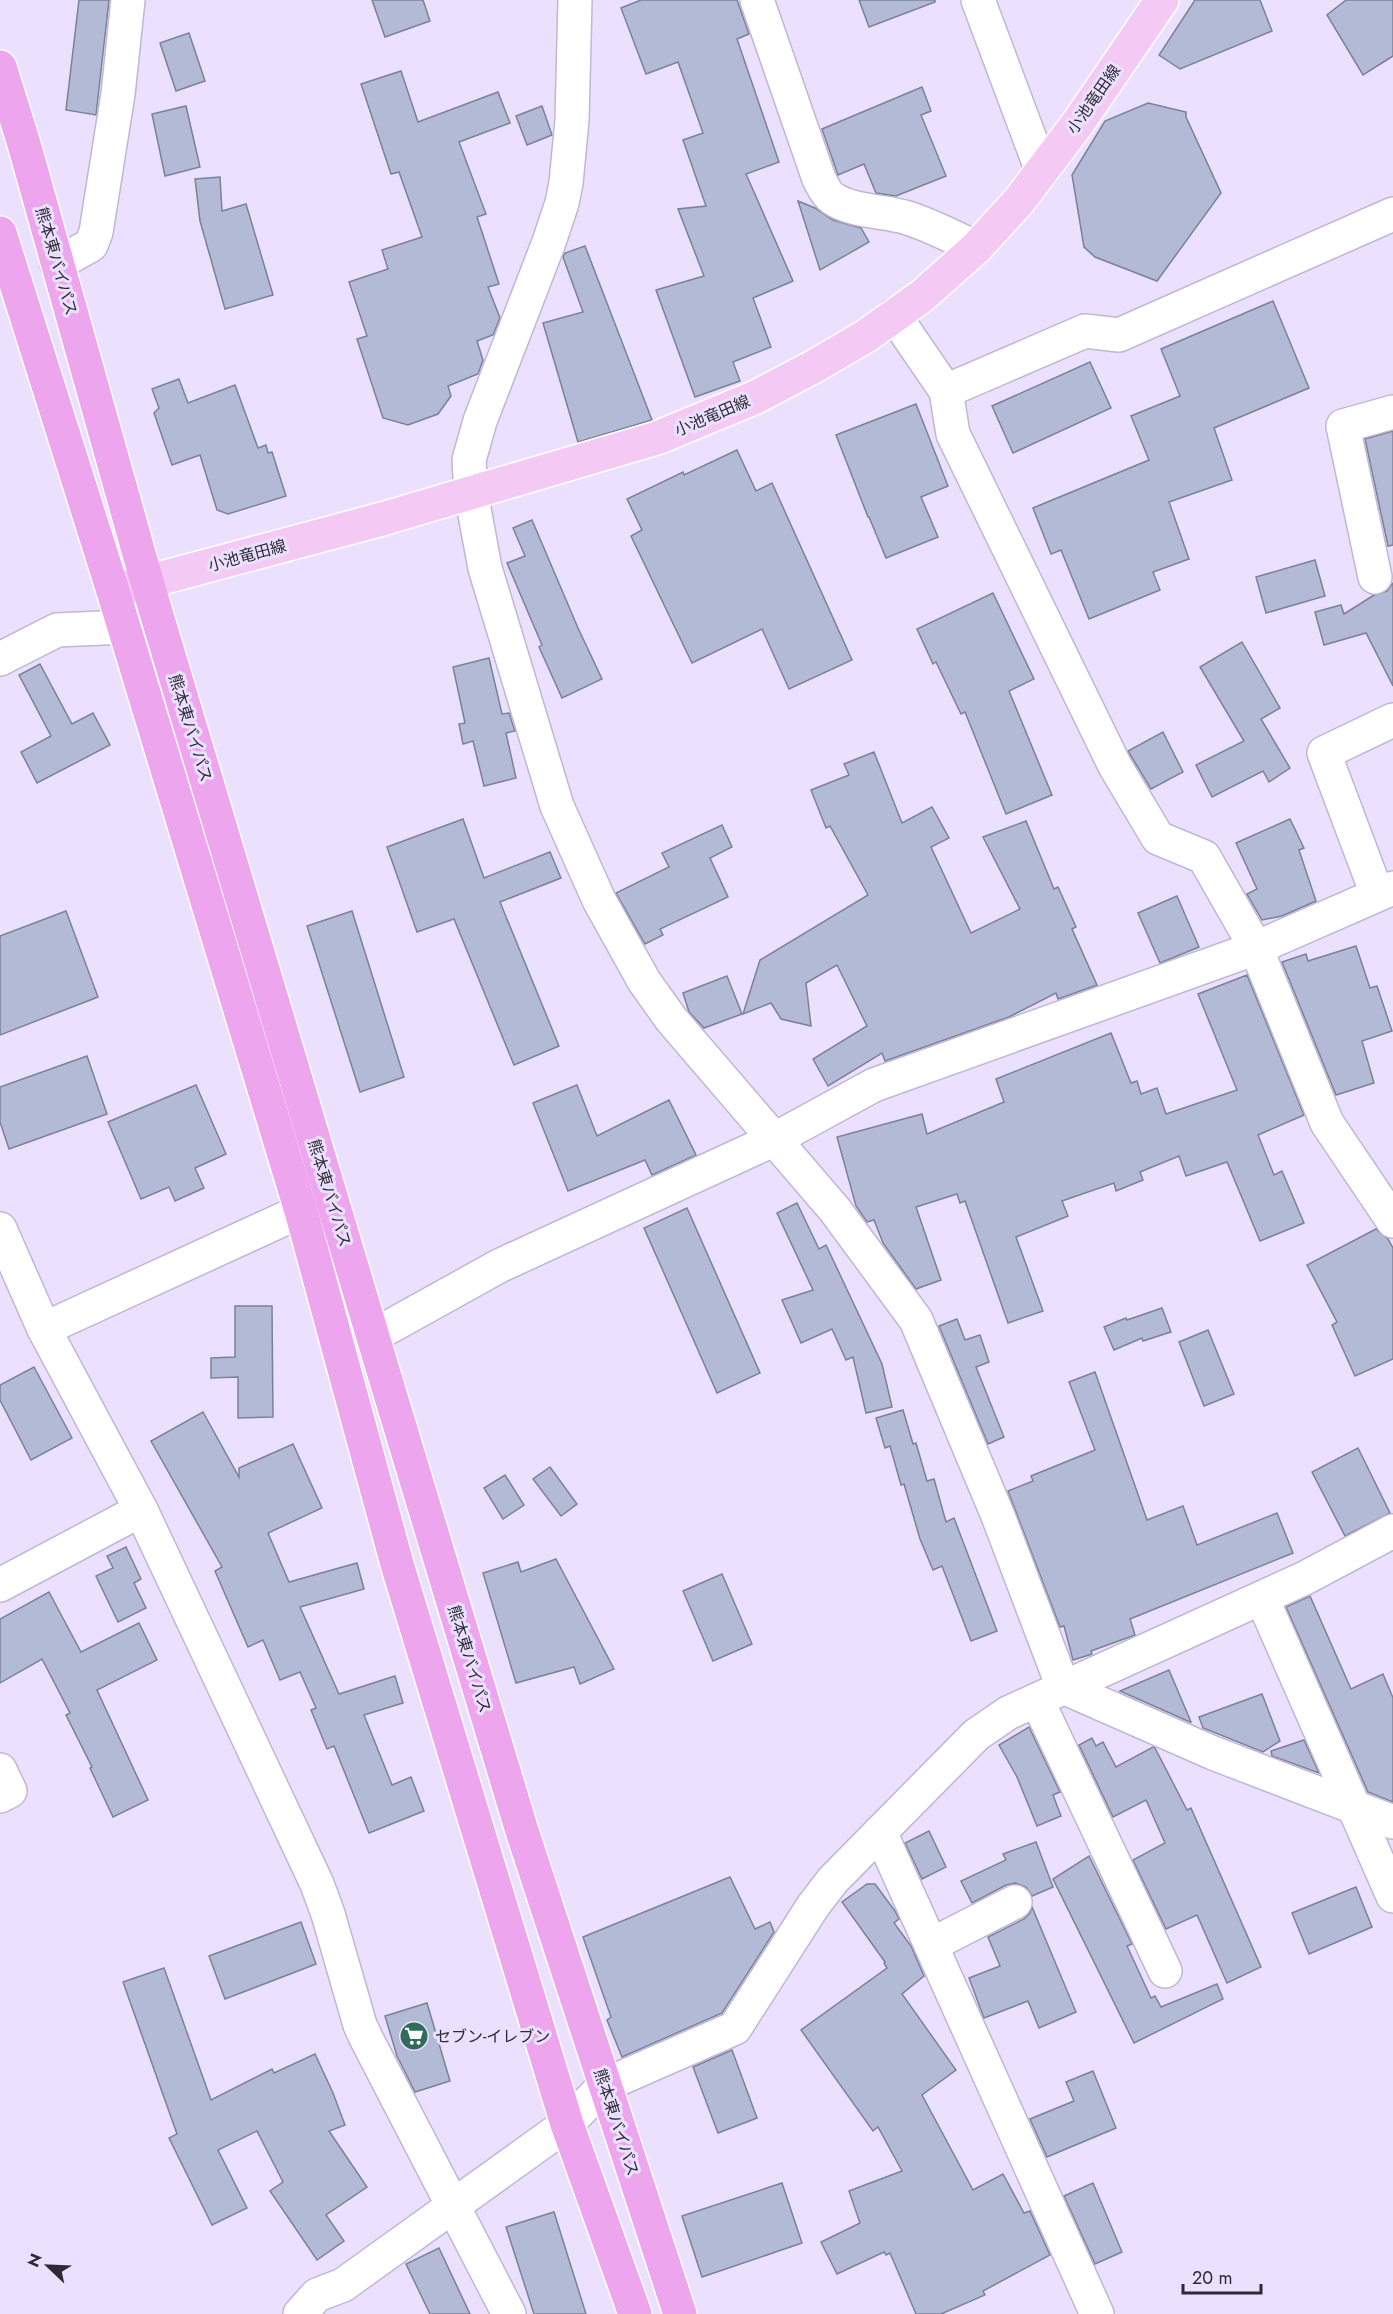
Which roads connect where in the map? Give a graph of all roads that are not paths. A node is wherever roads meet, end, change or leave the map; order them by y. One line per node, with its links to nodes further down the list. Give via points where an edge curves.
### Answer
1 (128, 0): 11 (street, via 96,232 91,245)
2 (575, 0): 15 (street, via 572,120 562,203 480,422 469,460)
3 (757, 0): 10 (street, via 819,179 832,198 916,221)
4 (978, 0): 7 (street)
5 (1162, 0): 7 (main road, 小池竜田線)
6 (0, 67): 11 (highway, 熊本東バイパス)
7 (1042, 171): 10 (main road, 小池竜田線)
8 (1393, 213): 13 (street, via 1119,335 1084,331)
9 (0, 233): 18 (highway, 熊本東バイパス)
10 (976, 248): 12 (main road, 小池竜田線, via 922,296)
11 (57, 264): 17 (highway, 熊本東バイパス)
12 (894, 315): 13 (street); 15 (main road, 小池竜田線, via 822,362 745,402 657,438)
13 (946, 391): 23 (street, via 953,434 1115,766 1158,838 1204,858)
14 (1393, 412): 16 (street, via 1343,426)
15 (471, 493): 17 (main road, 小池竜田線); 24 (street, via 485,567 557,806 599,900 644,981 671,1019)
16 (1376, 577)
17 (147, 582): 18 (main road, 小池竜田線); 29 (highway, 熊本東バイパス)
18 (113, 591): 19 (highway, 熊本東バイパス)
19 (124, 627): 20 (street, via 57,630); 25 (highway, 熊本東バイパス)
20 (0, 659)
21 (1393, 720): 22 (street, via 1324,753)
22 (1385, 891): 23 (street)
23 (1256, 948): 24 (street, via 874,1085); 26 (street, via 1327,1123)
24 (775, 1139): 29 (street, via 499,1266); 34 (street, via 835,1210 916,1320 998,1516)
25 (301, 1211): 28 (street); 45 (highway, 熊本東バイパス, via 397,1564)
26 (1393, 1221)
27 (0, 1229): 28 (street)
28 (44, 1329): 30 (street)
29 (373, 1336): 44 (highway, 熊本東バイパス, via 522,1831)
30 (141, 1510): 32 (street); 46 (street, via 317,1884 360,2025)
31 (1393, 1531): 33 (street)
32 (0, 1585)
33 (1262, 1598): 34 (street); 37 (street)
34 (1050, 1694): 37 (street); 39 (street, via 1008,1713 976,1735); 43 (street)
35 (0, 1770): 36 (street, via 10,1791)
36 (0, 1796)
37 (1353, 1805): 38 (street); 40 (street)
38 (1393, 1822)
39 (880, 1832): 42 (street); 44 (street, via 813,1906 735,2028)
40 (1393, 1896)
41 (1015, 1902): 42 (street)
42 (931, 1945): 51 (street)
43 (1165, 1971)
44 (605, 2085): 45 (street); 50 (highway, 熊本東バイパス)
45 (567, 2124): 46 (street); 49 (highway, 熊本東バイパス)
46 (454, 2207): 47 (street, via 343,2285 317,2295); 48 (street)
47 (300, 2314)
48 (509, 2314)
49 (634, 2314)
50 (680, 2314)
51 (1097, 2314)

